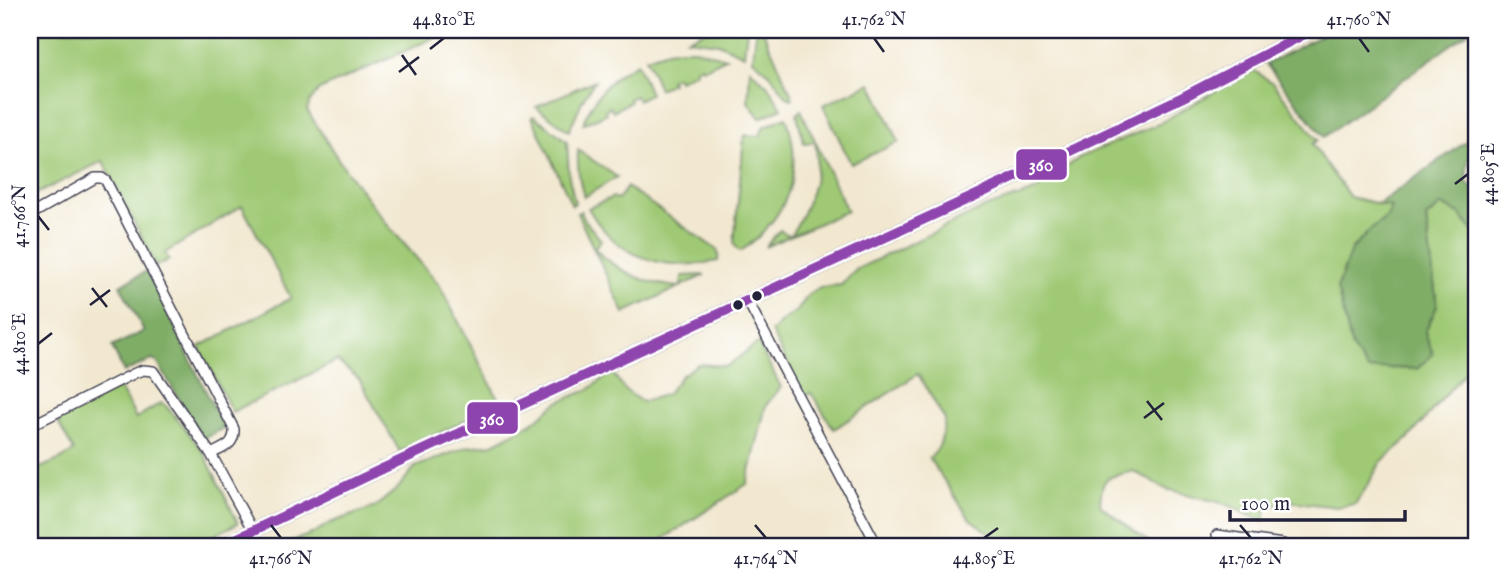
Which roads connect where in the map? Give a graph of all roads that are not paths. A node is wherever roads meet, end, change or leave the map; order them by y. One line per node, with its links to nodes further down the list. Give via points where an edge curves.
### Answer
1 (1312, 30): 3 (main road, via 989,190)
2 (30, 215): 5 (street, via 95,178 106,181 234,429 232,442)
3 (747, 300): 6 (main road); 9 (street)
4 (30, 426): 5 (street, via 148,370 158,376)
5 (211, 454): 6 (street)
6 (253, 531): 8 (main road)
7 (1217, 535): 10 (street)
8 (219, 547)
9 (878, 547)
10 (1289, 547)

